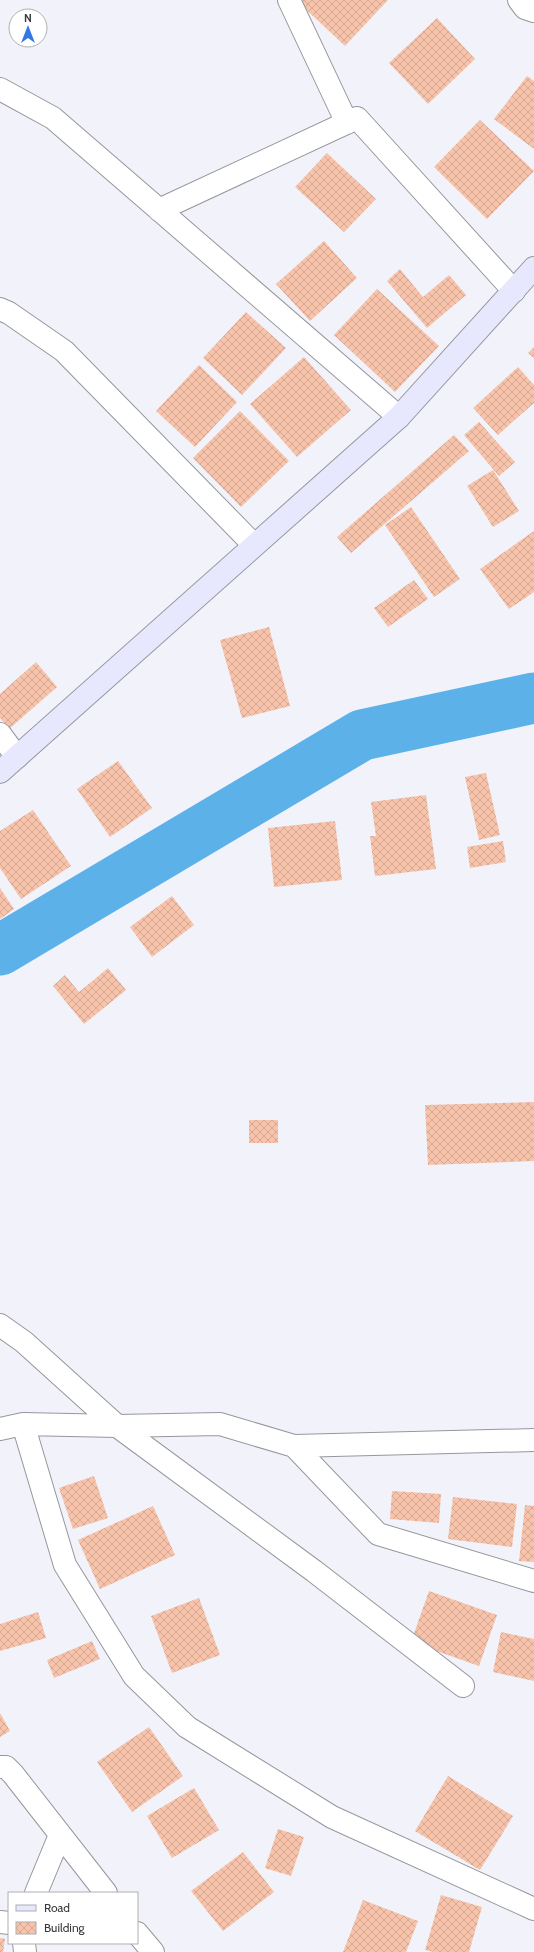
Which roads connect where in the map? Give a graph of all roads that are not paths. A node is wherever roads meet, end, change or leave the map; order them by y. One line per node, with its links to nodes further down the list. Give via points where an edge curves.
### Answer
1 (289, 0): 5 (street)
2 (519, 0): 3 (street, via 525,8)
3 (534, 11)
4 (0, 89): 6 (street, via 52,118)
5 (347, 123): 6 (street); 8 (street, via 357,118)
6 (160, 210): 10 (street)
7 (534, 268): 8 (street)
8 (514, 292): 10 (street)
9 (0, 309): 11 (street, via 64,351)
10 (399, 417): 11 (street)
11 (254, 545): 13 (street)
12 (0, 734): 13 (street)
13 (17, 757): 14 (street)
14 (0, 772)
15 (0, 1326): 17 (street, via 24,1342)
16 (23, 1424): 17 (street); 18 (street); 27 (street, via 65,1565 134,1676 187,1727 332,1817)
17 (117, 1426): 20 (street, via 220,1424); 22 (street, via 314,1571)
18 (0, 1429)
19 (534, 1440): 20 (street)
20 (294, 1446): 21 (street, via 378,1534)
21 (534, 1581)
22 (463, 1686)
23 (0, 1767): 24 (street, via 6,1767 13,1774)
24 (60, 1835): 25 (street); 26 (street)
25 (36, 1892)
26 (105, 1892)
27 (534, 1910)
28 (138, 1934): 29 (street)
29 (153, 1952)

